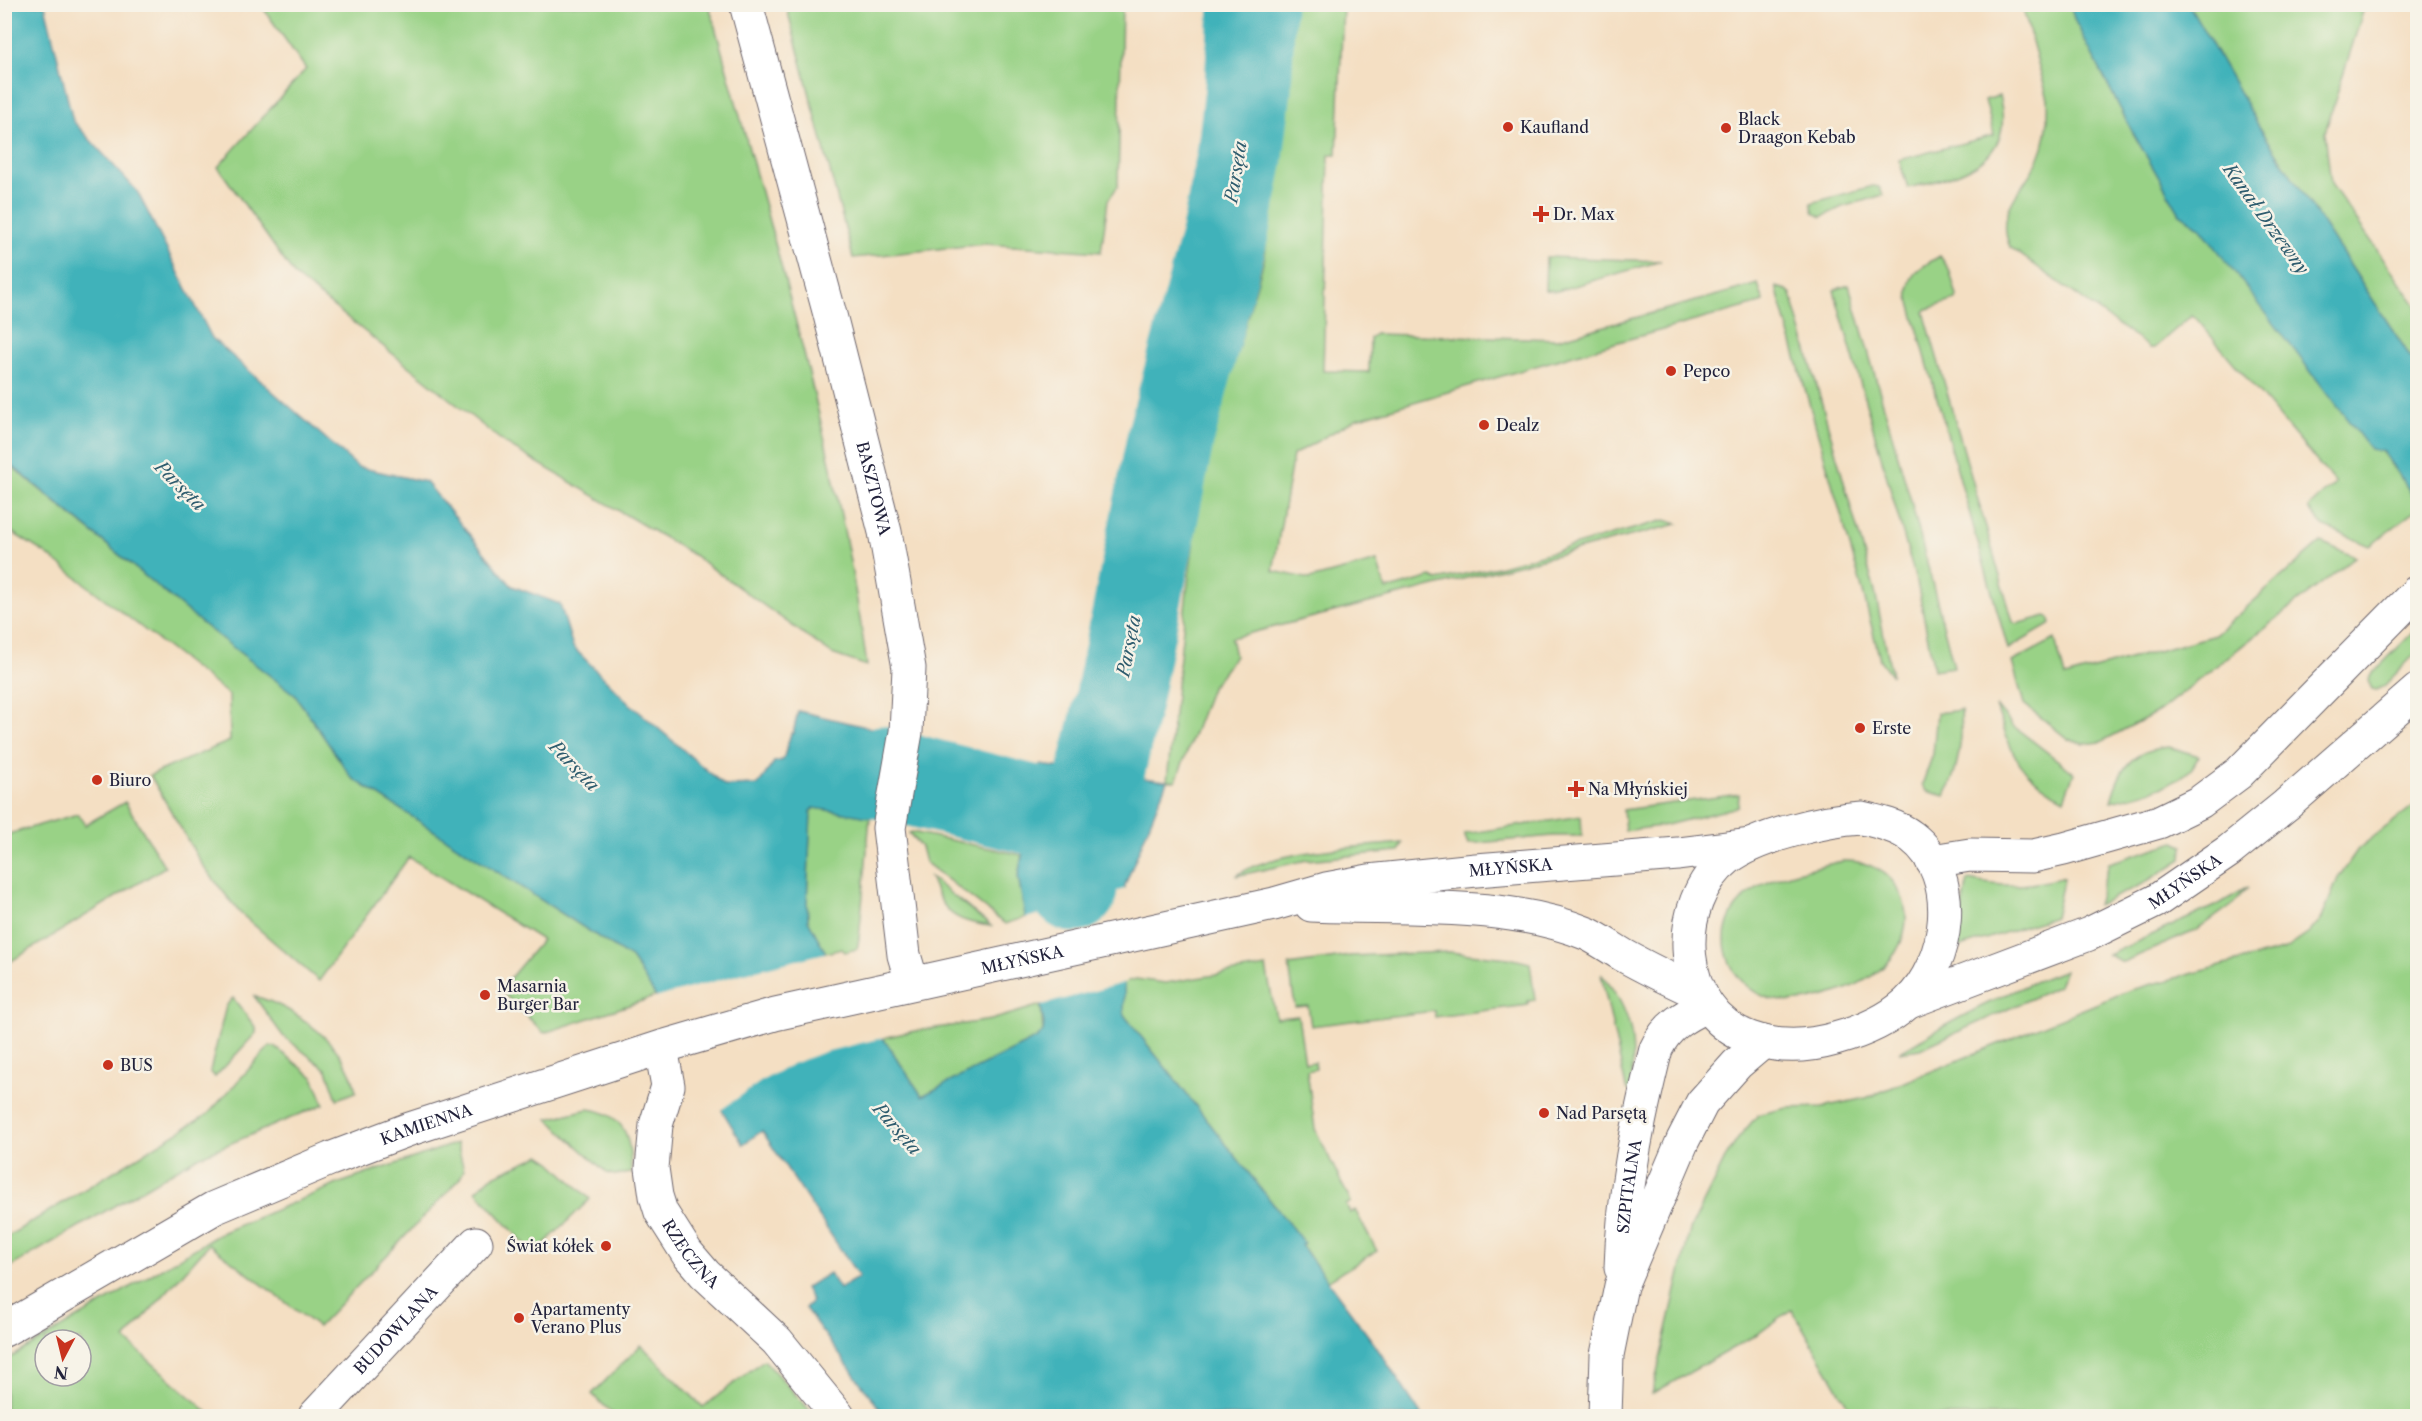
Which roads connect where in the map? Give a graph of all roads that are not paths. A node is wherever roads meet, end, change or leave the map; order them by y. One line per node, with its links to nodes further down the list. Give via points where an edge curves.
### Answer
1 (746, 4): 7 (street, BASZTOWA, via 885,532 909,668 906,732 889,828 904,955)
2 (2418, 591): 5 (street, via 2239,773 2200,802 2159,822 2033,856 1970,855)
3 (2418, 690): 10 (street, MŁYŃSKA, via 2286,805 2156,902 2089,934)
4 (1750, 845): 5 (street, via 1821,824 1862,818 1899,829 1913,838); 6 (street, MŁYŃSKA, via 1370,881); 9 (street, via 1720,866 1694,911 1688,943 1693,976)
5 (1932, 861): 10 (street, via 1945,903 1945,924 1927,977)
6 (1274, 904): 7 (street, MŁYŃSKA); 9 (street, MŁYŃSKA, via 1514,915 1588,934)
7 (912, 982): 8 (street, MŁYŃSKA)
8 (876, 990): 12 (street, KAMIENNA)
9 (1704, 999): 11 (street, via 1735,1030); 14 (street, SZPITALNA, via 1680,1018 1656,1049 1625,1195)
10 (1907, 1003): 11 (street, via 1876,1024 1821,1043 1802,1046)
11 (1763, 1042): 14 (street, SZPITALNA, via 1702,1103)
12 (663, 1047): 15 (street, KAMIENNA, via 408,1130 214,1208); 17 (street, RZECZNA, via 668,1086 656,1125 652,1168 662,1212 705,1274 777,1341)
13 (476, 1243): 16 (street, BUDOWLANA)
14 (1621, 1286): 18 (street, SZPITALNA, via 1607,1355)
15 (4, 1330)
16 (315, 1416)
17 (838, 1416)
18 (1605, 1416)

